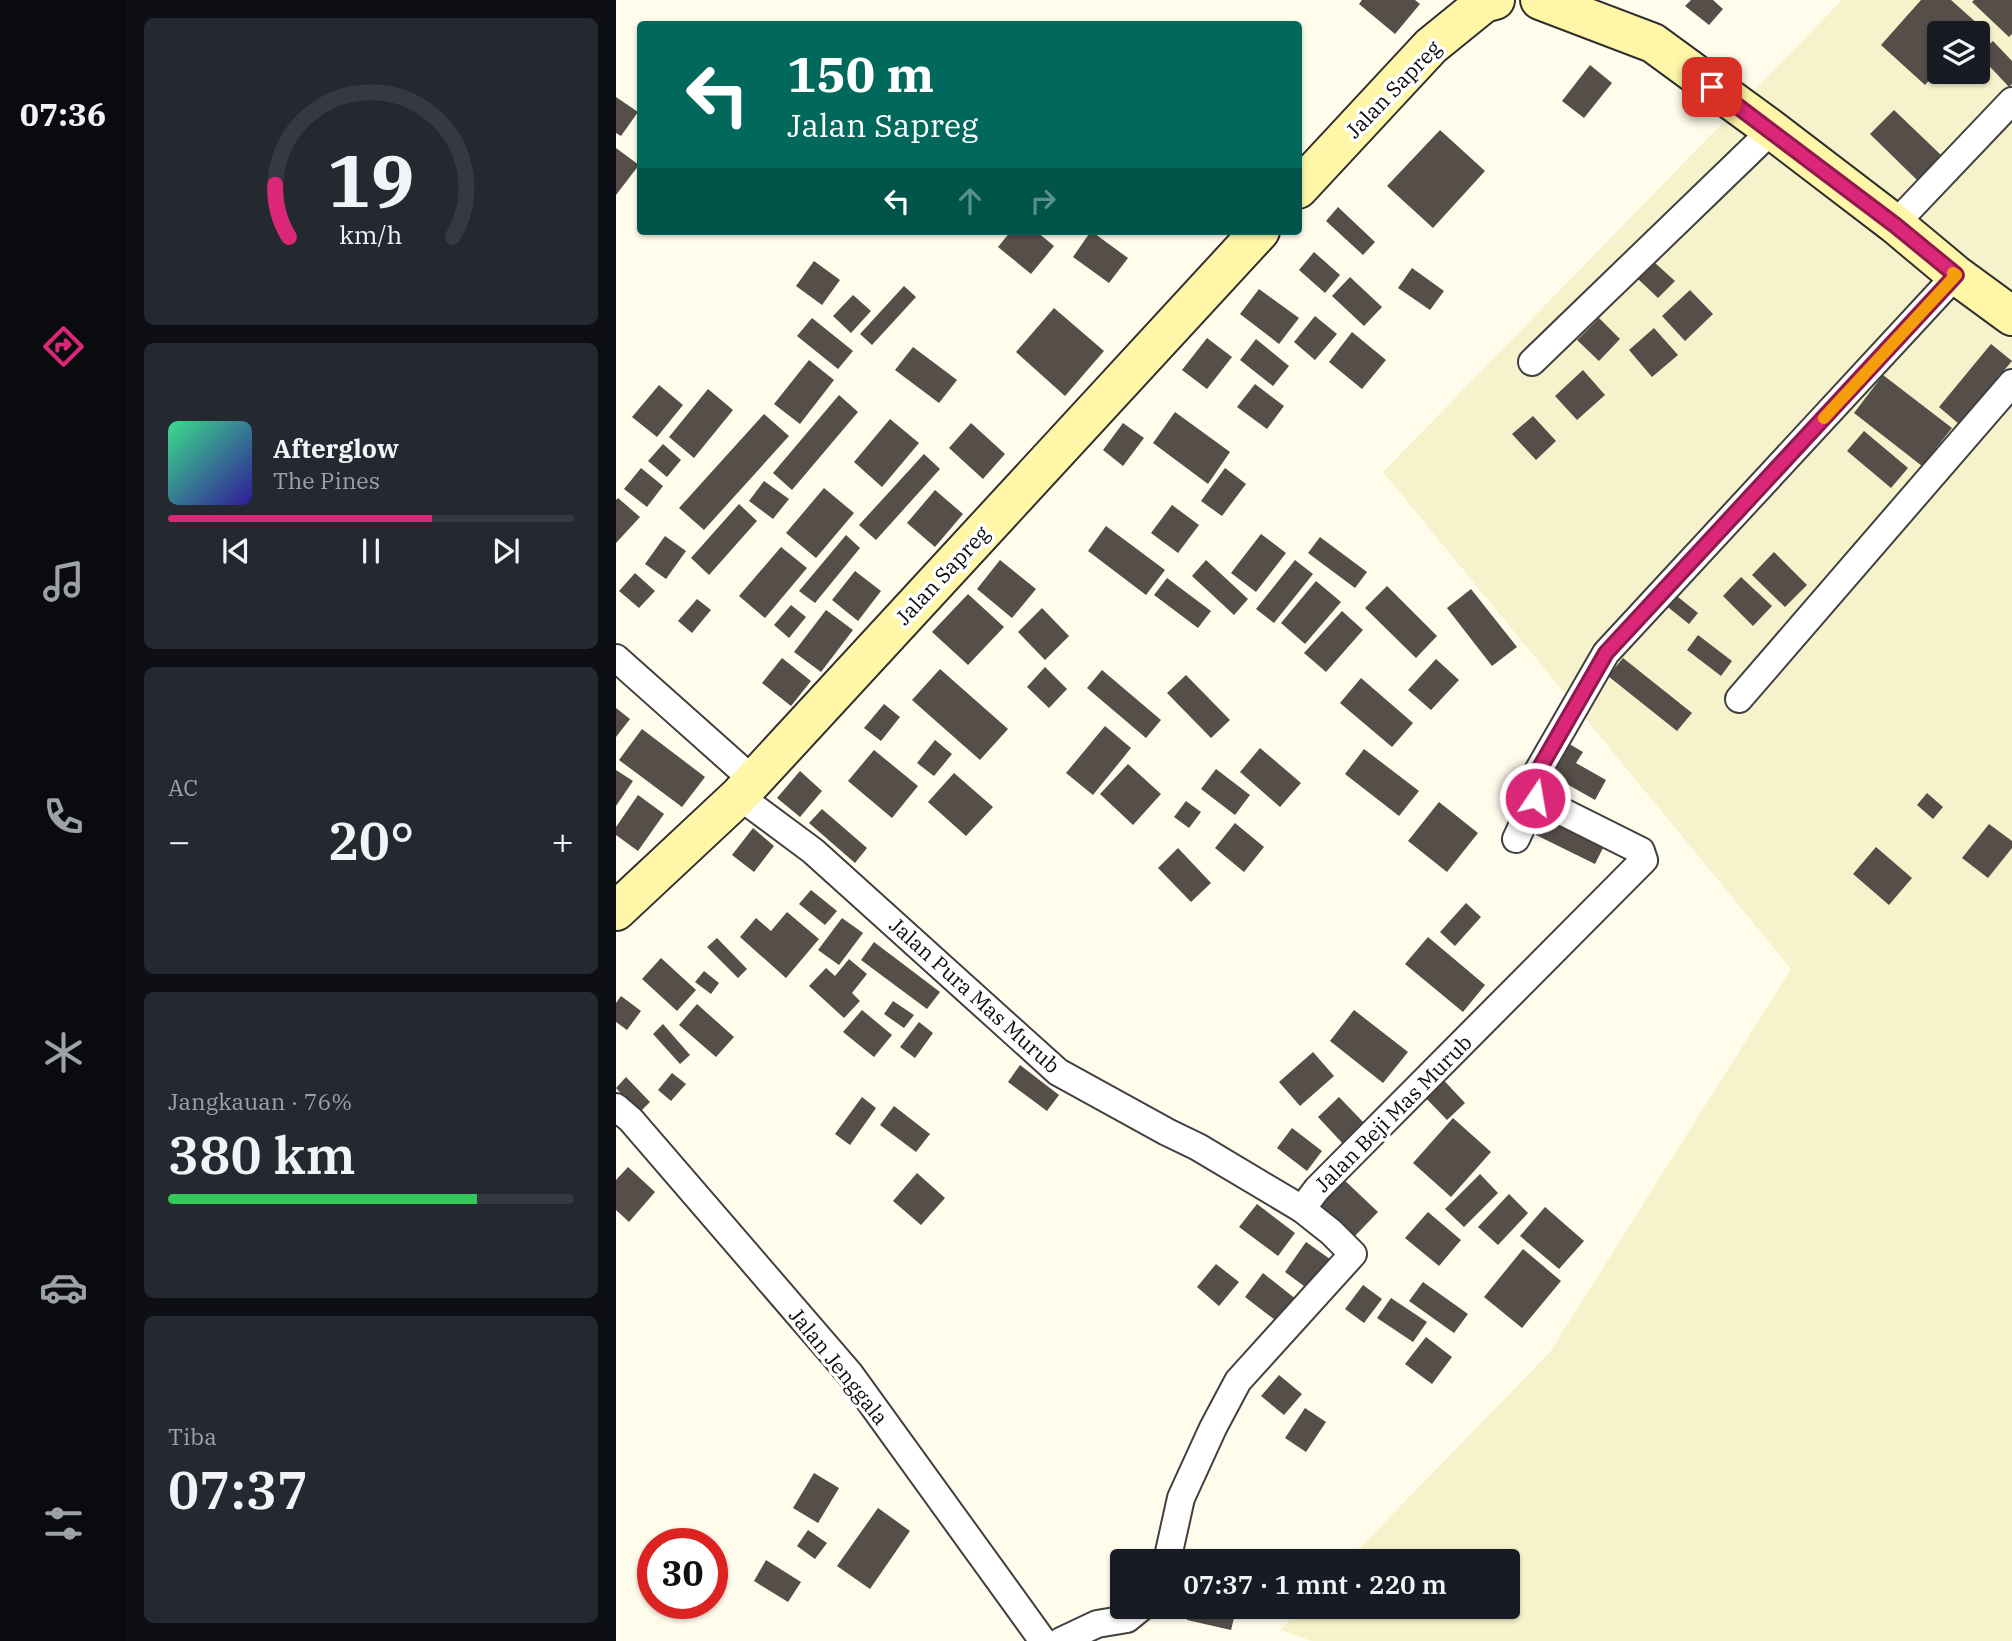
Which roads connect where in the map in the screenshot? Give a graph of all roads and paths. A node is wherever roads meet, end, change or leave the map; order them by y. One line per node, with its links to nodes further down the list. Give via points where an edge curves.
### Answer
1 (1495, 0): 5 (main road, Jalan Sapreg, via 1484,3 1431,46)
2 (1539, 0): 4 (main road, via 1653,43)
3 (2012, 101): 6 (street)
4 (1772, 130): 6 (main road); 10 (street)
5 (1302, 185)
6 (1895, 225): 8 (main road)
7 (1256, 235): 14 (main road, Jalan Sapreg)
8 (1956, 275): 9 (main road); 15 (street, via 1606,653 1534,778)
9 (2012, 316)
10 (1532, 362)
11 (2012, 383): 13 (street)
12 (616, 658): 14 (street, Jalan Pura Mas Murub)
13 (1739, 699)
14 (746, 788): 17 (main road, Jalan Sapreg); 19 (street, Jalan Pura Mas Murub, via 1058,1072)
15 (1535, 798): 16 (street); 19 (street, Jalan Beji Mas Murub, via 1641,851 1644,860)
16 (1516, 839)
17 (616, 911)
18 (616, 1107): 22 (street, Jalan Jenggala, via 850,1374)
19 (1302, 1209): 20 (street, Jalan Beji Mas Murub, via 1353,1254 1238,1381 1181,1498)
20 (1170, 1549)
21 (1128, 1619): 23 (street, via 1097,1624)
22 (1043, 1641)
23 (1061, 1641)

